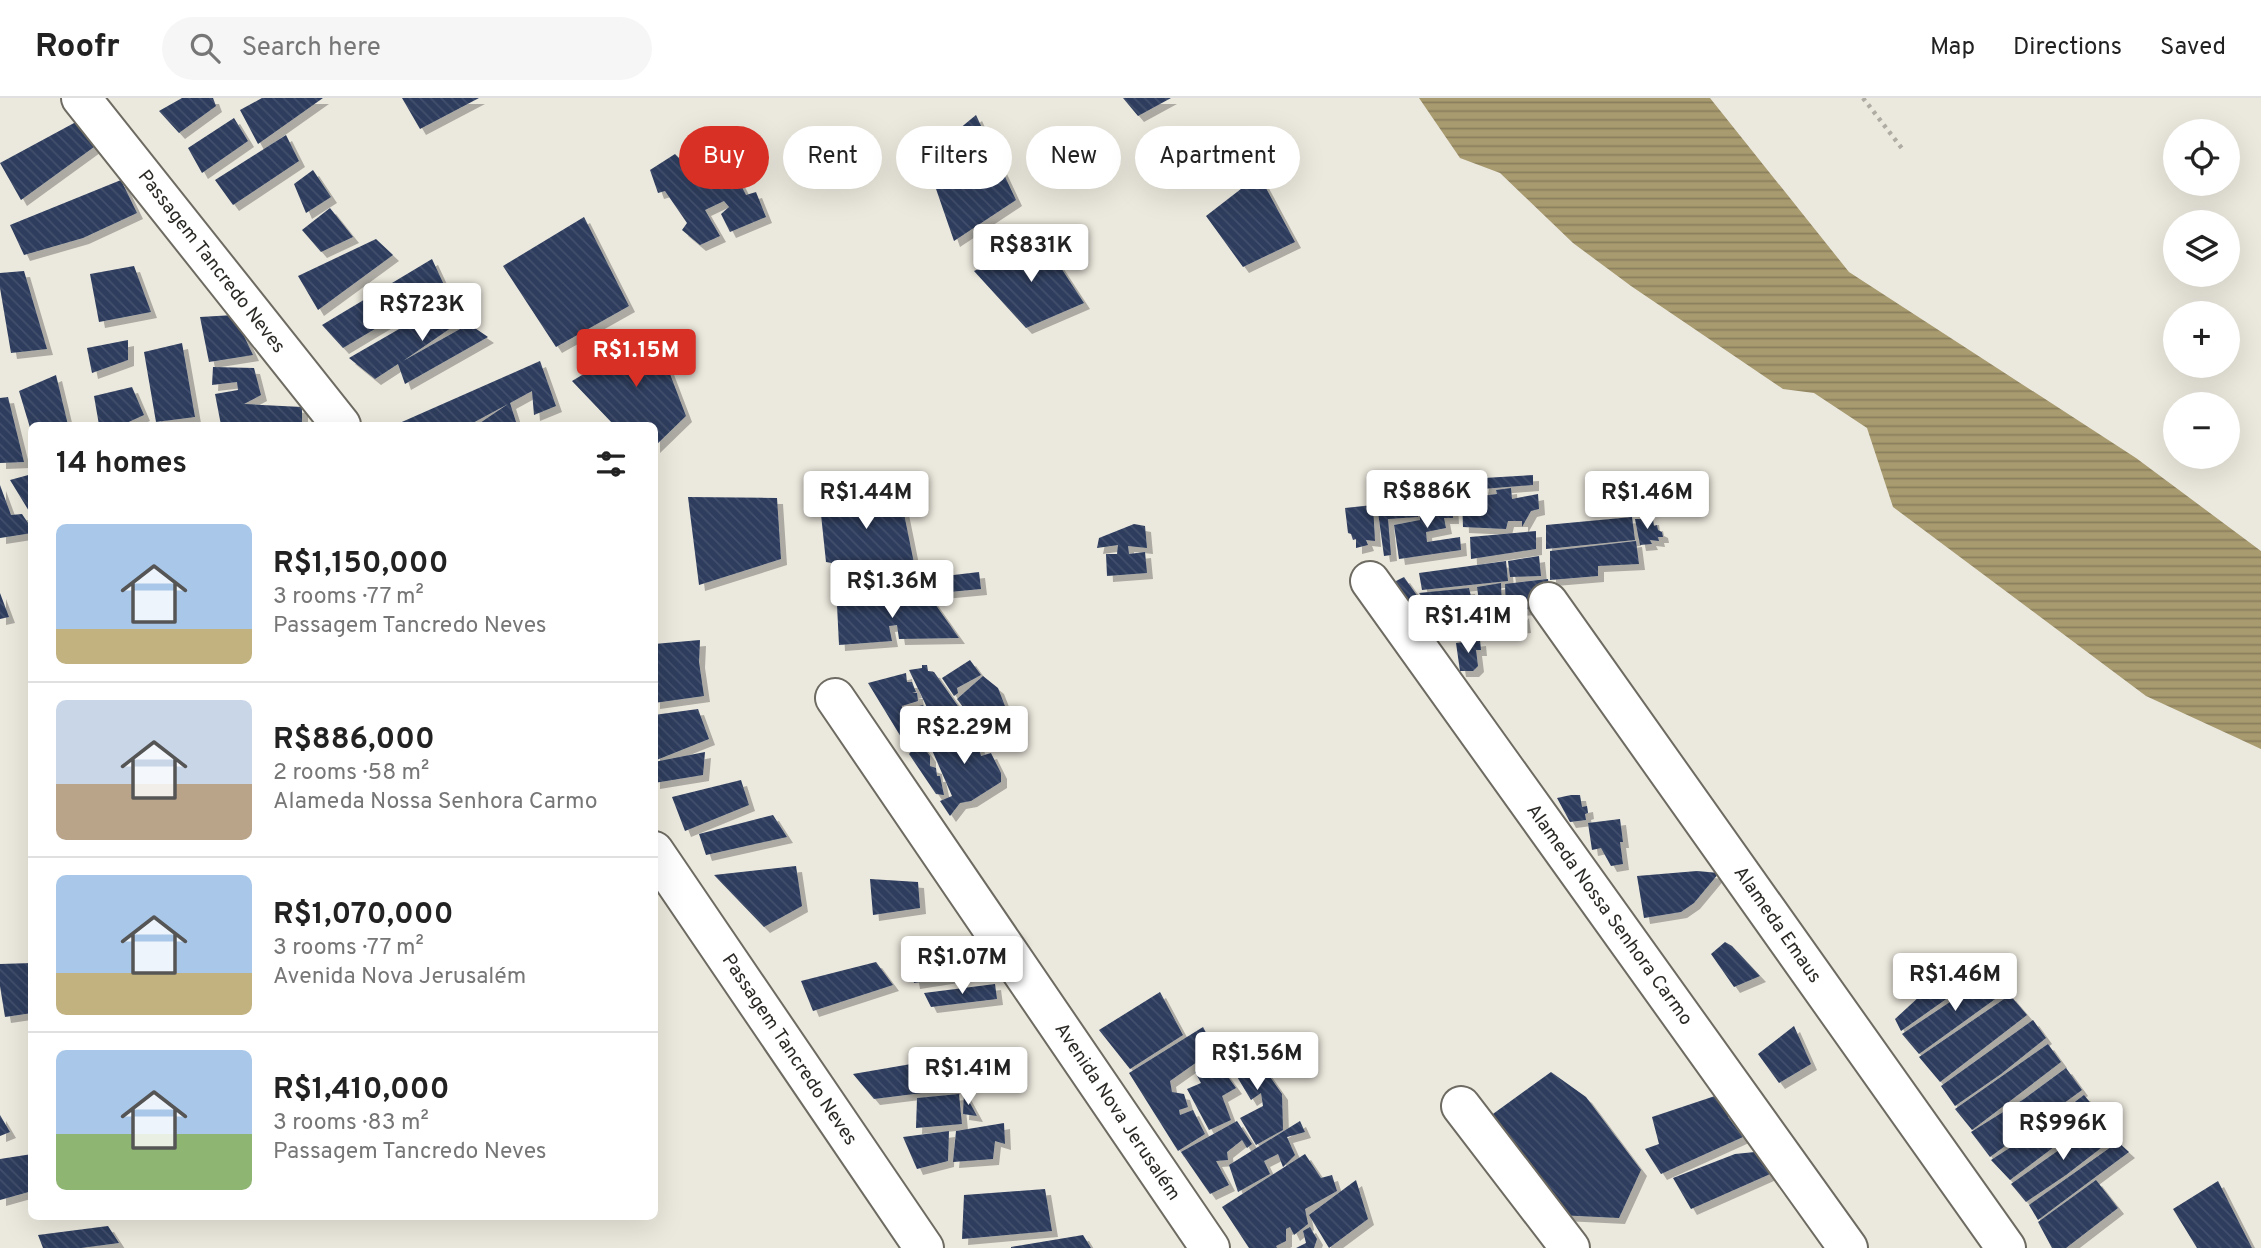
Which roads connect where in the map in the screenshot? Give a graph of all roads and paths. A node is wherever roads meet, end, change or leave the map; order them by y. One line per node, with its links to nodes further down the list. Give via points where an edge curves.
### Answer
1 (81, 98): 4 (street, Passagem Tancredo Neves)
2 (1863, 98): 3 (path)
3 (1904, 150)
4 (339, 422)
5 (1370, 581): 13 (street, Alameda Nossa Senhora Carmo)
6 (1548, 602): 14 (street, Alameda Emaus)
7 (835, 698): 11 (street, Avenida Nova Jerusalém)
8 (658, 857): 10 (street, Passagem Tancredo Neves)
9 (1461, 1106): 12 (street)
10 (924, 1248)
11 (1210, 1248)
12 (1570, 1248)
13 (1848, 1248)
14 (2006, 1248)

